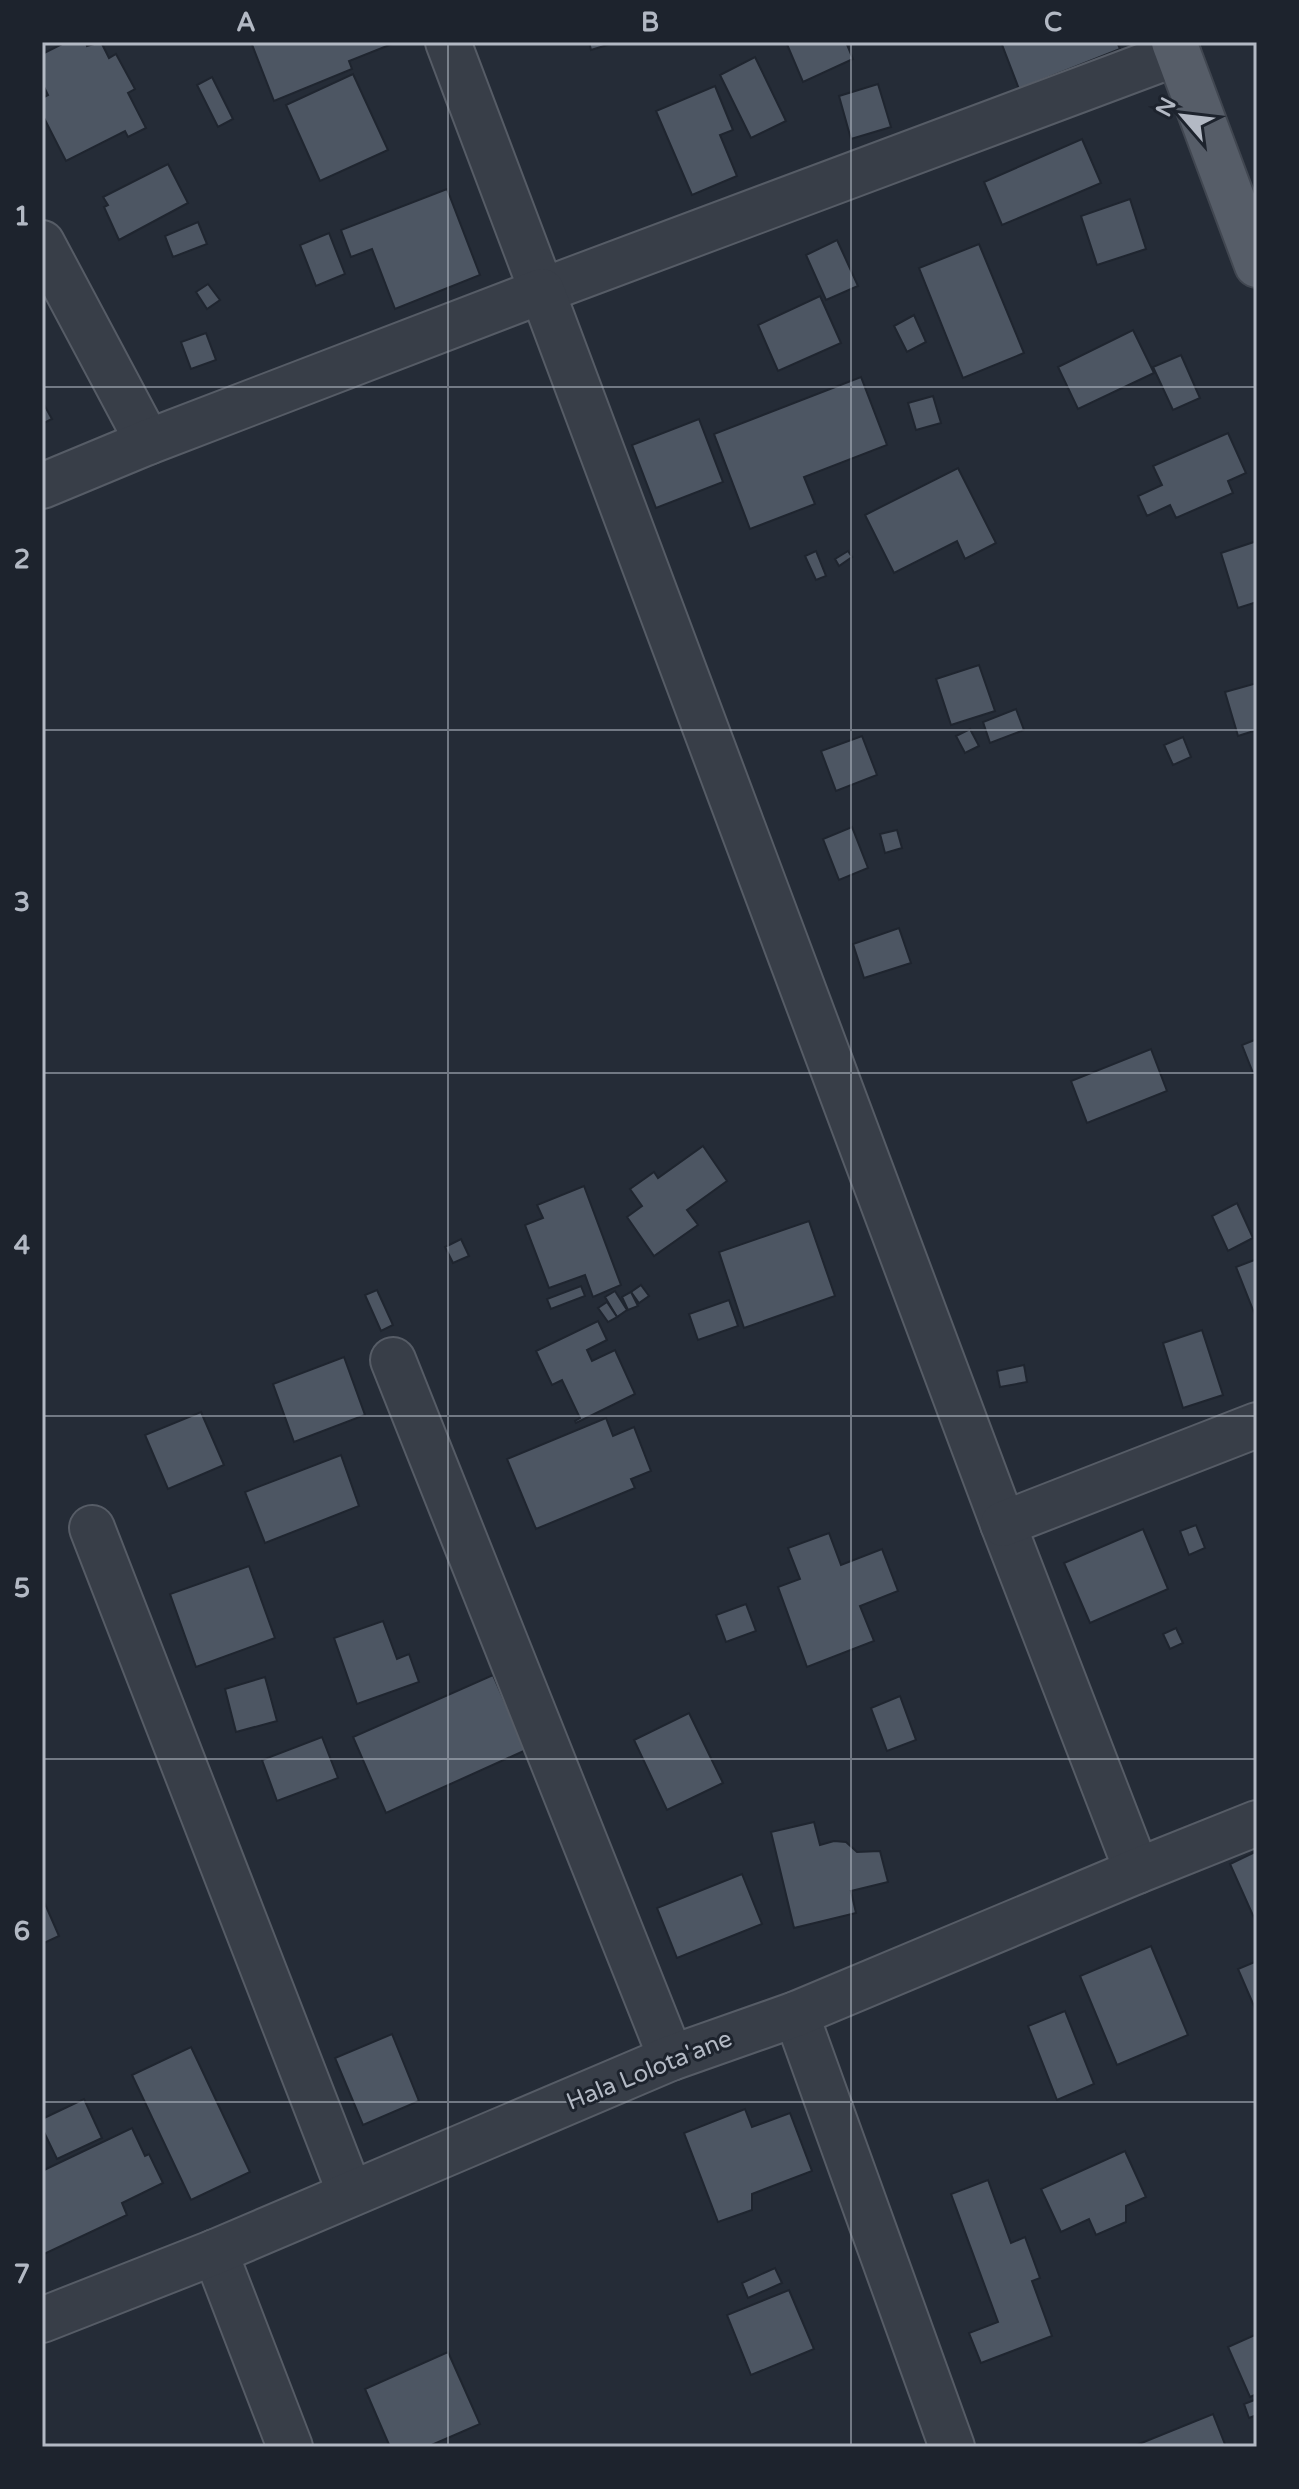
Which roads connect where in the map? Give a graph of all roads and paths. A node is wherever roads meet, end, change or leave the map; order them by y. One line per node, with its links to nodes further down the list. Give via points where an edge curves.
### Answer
1 (448, 42): 5 (street)
2 (1176, 47): 4 (main road); 5 (street)
3 (42, 243): 6 (street)
4 (1257, 265)
5 (542, 291): 6 (street); 10 (street)
6 (148, 442): 7 (street)
7 (42, 486)
8 (393, 1360): 15 (street)
9 (1257, 1425): 10 (street)
10 (1003, 1524): 13 (street)
11 (92, 1528): 16 (street)
12 (1257, 1823): 13 (street, Hala Lolota'ane)
13 (1137, 1871): 14 (street, Hala Lolota'ane)
14 (796, 2014): 15 (street, Hala Lolota'ane); 20 (street)
15 (671, 2058): 16 (street, Hala Lolota'ane)
16 (350, 2193): 17 (street, Hala Lolota'ane)
17 (215, 2252): 18 (street, Hala Lolota'ane); 19 (street)
18 (42, 2320)
19 (290, 2447)
20 (952, 2447)

